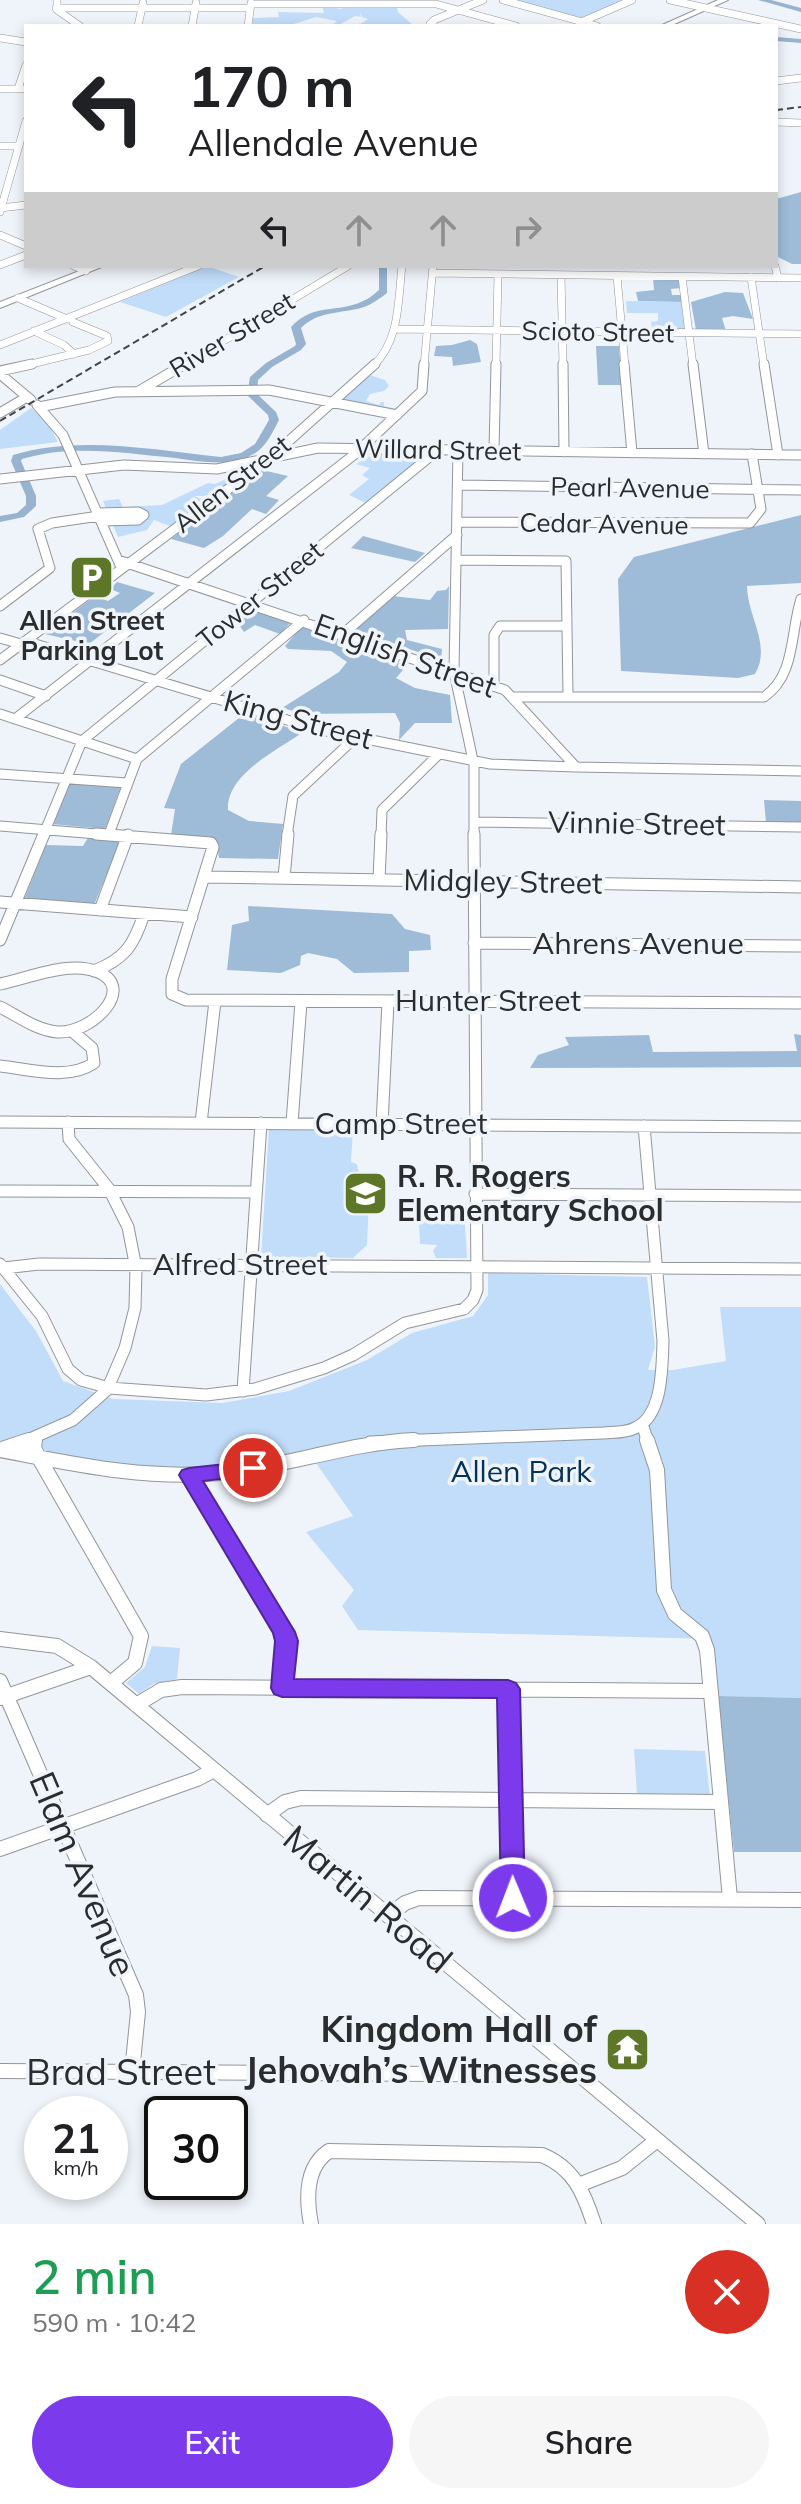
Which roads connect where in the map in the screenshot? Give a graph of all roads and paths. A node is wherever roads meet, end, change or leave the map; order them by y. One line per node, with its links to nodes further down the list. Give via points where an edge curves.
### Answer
1 (483, 0): 11 (street)
2 (503, 0): 13 (street)
3 (632, 0): 13 (street)
4 (670, 0): 10 (street)
5 (724, 0): 10 (main road)
6 (56, 4): 7 (street); 14 (street)
7 (142, 4): 8 (street); 15 (street)
8 (196, 4): 9 (street); 16 (street)
9 (250, 4): 11 (street, via 436,4); 17 (street)
10 (703, 9): 12 (street); 22 (main road)
11 (458, 10): 18 (street); 19 (street)
12 (747, 18): 23 (street); 24 (street)
13 (581, 22): 20 (street); 21 (street)
14 (78, 24)
15 (138, 24)
16 (192, 24)
17 (248, 24)
18 (434, 24)
19 (509, 24)
20 (576, 24)
21 (589, 24)
22 (669, 24)
23 (734, 24)
24 (776, 24)
25 (778, 24): 26 (street)
26 (801, 29)
27 (0, 38): 28 (street)
28 (24, 42)
29 (801, 78): 30 (street)
30 (778, 81)
31 (0, 89): 32 (street)
32 (21, 89)
33 (778, 124): 34 (street)
34 (801, 124)
35 (24, 128): 37 (street)
36 (0, 146): 37 (street)
37 (19, 146): 39 (street)
38 (24, 205): 39 (street)
39 (0, 209)
40 (0, 235): 41 (street)
41 (24, 245)
42 (24, 256): 43 (street)
43 (0, 265)
44 (79, 268): 55 (street)
45 (94, 268): 55 (main road)
46 (193, 268): 68 (street)
47 (320, 268): 65 (street, River Street)
48 (345, 268): 65 (street, River Street)
49 (402, 268): 69 (street, Allen Street)
50 (614, 268): 58 (street)
51 (669, 268): 59 (street)
52 (718, 268): 61 (street)
53 (776, 268): 63 (street)
54 (432, 270): 56 (street); 70 (street)
55 (86, 271): 66 (main road)
56 (497, 271): 57 (street); 71 (street)
57 (557, 272): 58 (street); 73 (street)
58 (616, 276): 59 (street); 74 (street)
59 (671, 277): 60 (street)
60 (682, 277): 61 (street); 75 (street)
61 (719, 277): 62 (street)
62 (751, 277): 63 (street); 76 (street)
63 (778, 278): 64 (street)
64 (801, 278)
65 (326, 279): 81 (street, River Street)
66 (18, 298): 67 (main road); 68 (street)
67 (0, 305)
68 (70, 320): 72 (street); 79 (street, via 107,336 107,343)
69 (395, 329): 70 (street, Scioto Street); 83 (street, Allen Street, via 383,356)
70 (429, 329): 71 (street, Scioto Street); 85 (street, via 425,386)
71 (497, 330): 73 (street, Scioto Street); 89 (street)
72 (34, 331): 78 (street); 79 (street)
73 (560, 331): 74 (street, Scioto Street); 90 (street)
74 (623, 332): 75 (street, Scioto Street); 91 (street)
75 (690, 334): 76 (street, Scioto Street); 92 (street)
76 (759, 334): 77 (street, Scioto Street); 94 (street)
77 (801, 334)
78 (0, 345)
79 (74, 354): 80 (street)
80 (0, 373): 82 (street)
81 (138, 391): 82 (street); 83 (street, via 260,390)
82 (33, 402): 84 (street); 97 (street, via 53,420)
83 (334, 402): 85 (street); 96 (street, Allen Street)
84 (0, 413)
85 (397, 415): 86 (street)
86 (361, 449): 87 (street, Willard Street); 96 (street, Willard Street, via 312,448); 110 (street)
87 (438, 450): 88 (street, Willard Street); 112 (street, Tower Street)
88 (458, 450): 89 (street, Willard Street); 99 (street)
89 (494, 450): 90 (street, Willard Street)
90 (564, 452): 91 (street, Willard Street)
91 (632, 453): 92 (street, Willard Street)
92 (704, 454): 93 (street, Willard Street)
93 (752, 454): 94 (street, Willard Street); 100 (street)
94 (778, 455): 95 (street, Willard Street)
95 (801, 455)
96 (271, 457): 97 (street, Willard Street, via 209,469); 108 (street, Allen Street)
97 (77, 468): 98 (street, Willard Street); 103 (street)
98 (0, 479)
99 (458, 485): 100 (street, Pearl Avenue); 104 (street)
100 (758, 489): 101 (street, Pearl Avenue); 104 (street, Cedar Avenue, via 761,509 750,523)
101 (801, 490)
102 (124, 516): 103 (street)
103 (99, 517): 106 (street); 113 (street, via 38,529 50,568)
104 (458, 522): 105 (street)
105 (457, 539): 107 (street); 116 (street)
106 (113, 549): 108 (street); 109 (street)
107 (457, 560): 115 (street, via 566,561); 121 (street)
108 (129, 563): 109 (street, English Street); 110 (street, English Street)
109 (119, 565): 118 (street)
110 (191, 582): 112 (street, English Street); 120 (street)
111 (801, 599): 125 (street, via 784,671 777,688 764,697)
112 (249, 603): 114 (street, English Street); 123 (street, Tower Street)
113 (0, 606)
114 (304, 620): 116 (street, English Street); 128 (street)
115 (566, 626): 124 (street, via 498,628); 125 (street)
116 (343, 634): 121 (street, English Street)
117 (0, 638): 118 (street, King Street)
118 (23, 643): 119 (street); 120 (street, King Street)
119 (0, 660)
120 (90, 660): 123 (street, King Street); 126 (street)
121 (454, 672): 124 (street, English Street); 135 (street)
122 (0, 680): 126 (street)
123 (154, 680): 128 (street, King Street); 132 (street, Tower Street)
124 (494, 686): 127 (street, English Street)
125 (568, 695): 127 (street)
126 (46, 696): 129 (street)
127 (514, 697): 136 (street, English Street)
128 (211, 698): 131 (street, King Street); 134 (street)
129 (8, 717): 130 (street); 132 (street)
130 (0, 725)
131 (356, 737): 133 (street, King Street); 148 (street, via 293,796)
132 (82, 741): 134 (street); 139 (street)
133 (439, 754): 135 (street, King Street); 149 (street, via 382,810)
134 (137, 759): 140 (street)
135 (473, 761): 136 (street, King Street); 141 (street)
136 (576, 767): 137 (street)
137 (801, 771)
138 (0, 774): 139 (street)
139 (66, 779): 140 (street); 144 (street)
140 (127, 783): 145 (street)
141 (474, 822): 143 (street, Vinnie Street); 150 (street)
142 (0, 826): 144 (street)
143 (801, 827)
144 (45, 829): 145 (street); 153 (street)
145 (109, 834): 146 (street)
146 (128, 835): 147 (street, via 211,843); 154 (street)
147 (204, 877): 148 (street, Midgley Street); 156 (street)
148 (284, 878): 149 (street, Midgley Street)
149 (379, 880): 150 (street, Midgley Street)
150 (474, 882): 151 (street, Midgley Street); 158 (street)
151 (801, 887)
152 (0, 902): 153 (street)
153 (15, 903): 154 (street); 157 (street)
154 (100, 910): 155 (street)
155 (144, 914): 156 (street); 160 (street, via 130,952)
156 (192, 917): 162 (street, Hunter Street, via 171,990 175,996)
157 (0, 940)
158 (474, 943): 159 (street, Ahrens Avenue); 163 (street)
159 (801, 946)
160 (93, 971): 161 (street, via 61,969); 168 (street, via 108,980 110,1001 95,1023)
161 (0, 984)
162 (215, 1001): 164 (street, Hunter Street); 172 (street)
163 (474, 1001): 165 (street, Hunter Street); 166 (street, Hunter Street); 176 (street)
164 (301, 1002): 165 (street, Hunter Street); 174 (street)
165 (388, 1002): 175 (street)
166 (801, 1003)
167 (0, 1007): 168 (street, via 43,1029)
168 (72, 1031): 169 (street, via 92,1048 94,1063 86,1070)
169 (0, 1066)
170 (0, 1122): 171 (street, Camp Street)
171 (68, 1122): 172 (street, Camp Street); 180 (street, via 69,1139)
172 (201, 1123): 173 (street, Camp Street)
173 (261, 1123): 174 (street, Camp Street); 181 (street)
174 (292, 1123): 175 (street, Camp Street)
175 (382, 1124): 176 (street, Camp Street)
176 (474, 1125): 177 (street, Camp Street); 182 (street)
177 (644, 1126): 178 (street, Camp Street); 183 (street)
178 (801, 1127)
179 (0, 1191): 180 (street)
180 (110, 1191): 181 (street); 185 (street, via 130,1234)
181 (256, 1192): 187 (street)
182 (475, 1194): 183 (street); 188 (street)
183 (650, 1195): 184 (street); 189 (street)
184 (801, 1196)
185 (136, 1264): 186 (street, Alfred Street); 187 (street, Alfred Street); 192 (street, via 134,1319)
186 (2, 1266): 191 (street, via 32,1301 68,1369)
187 (251, 1266): 188 (street, Alfred Street); 193 (street)
188 (477, 1266): 189 (street, Alfred Street); 193 (street, via 476,1295 468,1308 405,1323 324,1368)
189 (656, 1268): 190 (street, Alfred Street); 195 (street, via 663,1353 656,1396)
190 (801, 1269)
191 (81, 1380): 192 (street); 194 (street)
192 (109, 1388): 193 (street, via 206,1395); 194 (street)
193 (243, 1391)
194 (83, 1411): 196 (street)
195 (645, 1421): 199 (street, via 632,1430 578,1435 372,1442 284,1464); 205 (street, via 657,1470 664,1590 675,1614 706,1642)
196 (35, 1438): 197 (street); 198 (street)
197 (0, 1450): 198 (street)
198 (39, 1458): 199 (street, via 122,1473); 202 (street, via 141,1636 135,1663)
199 (189, 1475): 203 (street, via 284,1632)
200 (0, 1639): 201 (street, Martin Road, via 61,1647)
201 (91, 1667): 202 (street, Martin Road); 206 (street)
202 (111, 1683): 207 (street, Martin Road)
203 (282, 1688): 204 (street); 207 (street, via 173,1687)
204 (508, 1689): 205 (street); 209 (street)
205 (711, 1691): 210 (street)
206 (2, 1692): 212 (street, Elam Avenue)
207 (136, 1705): 208 (street, Martin Road)
208 (214, 1770): 211 (street, Martin Road); 212 (street)
209 (512, 1799): 210 (street); 211 (street, via 301,1798); 214 (street)
210 (720, 1802): 215 (street)
211 (267, 1815): 217 (street, Martin Road)
212 (62, 1826): 213 (street); 219 (street, Elam Avenue, via 138,2002)
213 (0, 1849)
214 (513, 1898): 215 (street); 217 (street, via 419,1898)
215 (730, 1899): 216 (street)
216 (801, 1900)
217 (388, 1916): 220 (street, Martin Road)
218 (0, 2071): 219 (street, Brad Street)
219 (132, 2072): 220 (street, Brad Street)
220 (578, 2075): 221 (street, Martin Road)
221 (657, 2140): 222 (street, via 617,2173); 225 (street, Martin Road)
222 (581, 2184): 223 (street, via 558,2160 542,2155 329,2151 311,2168); 224 (street)
223 (311, 2224)
224 (594, 2224)
225 (758, 2224)

